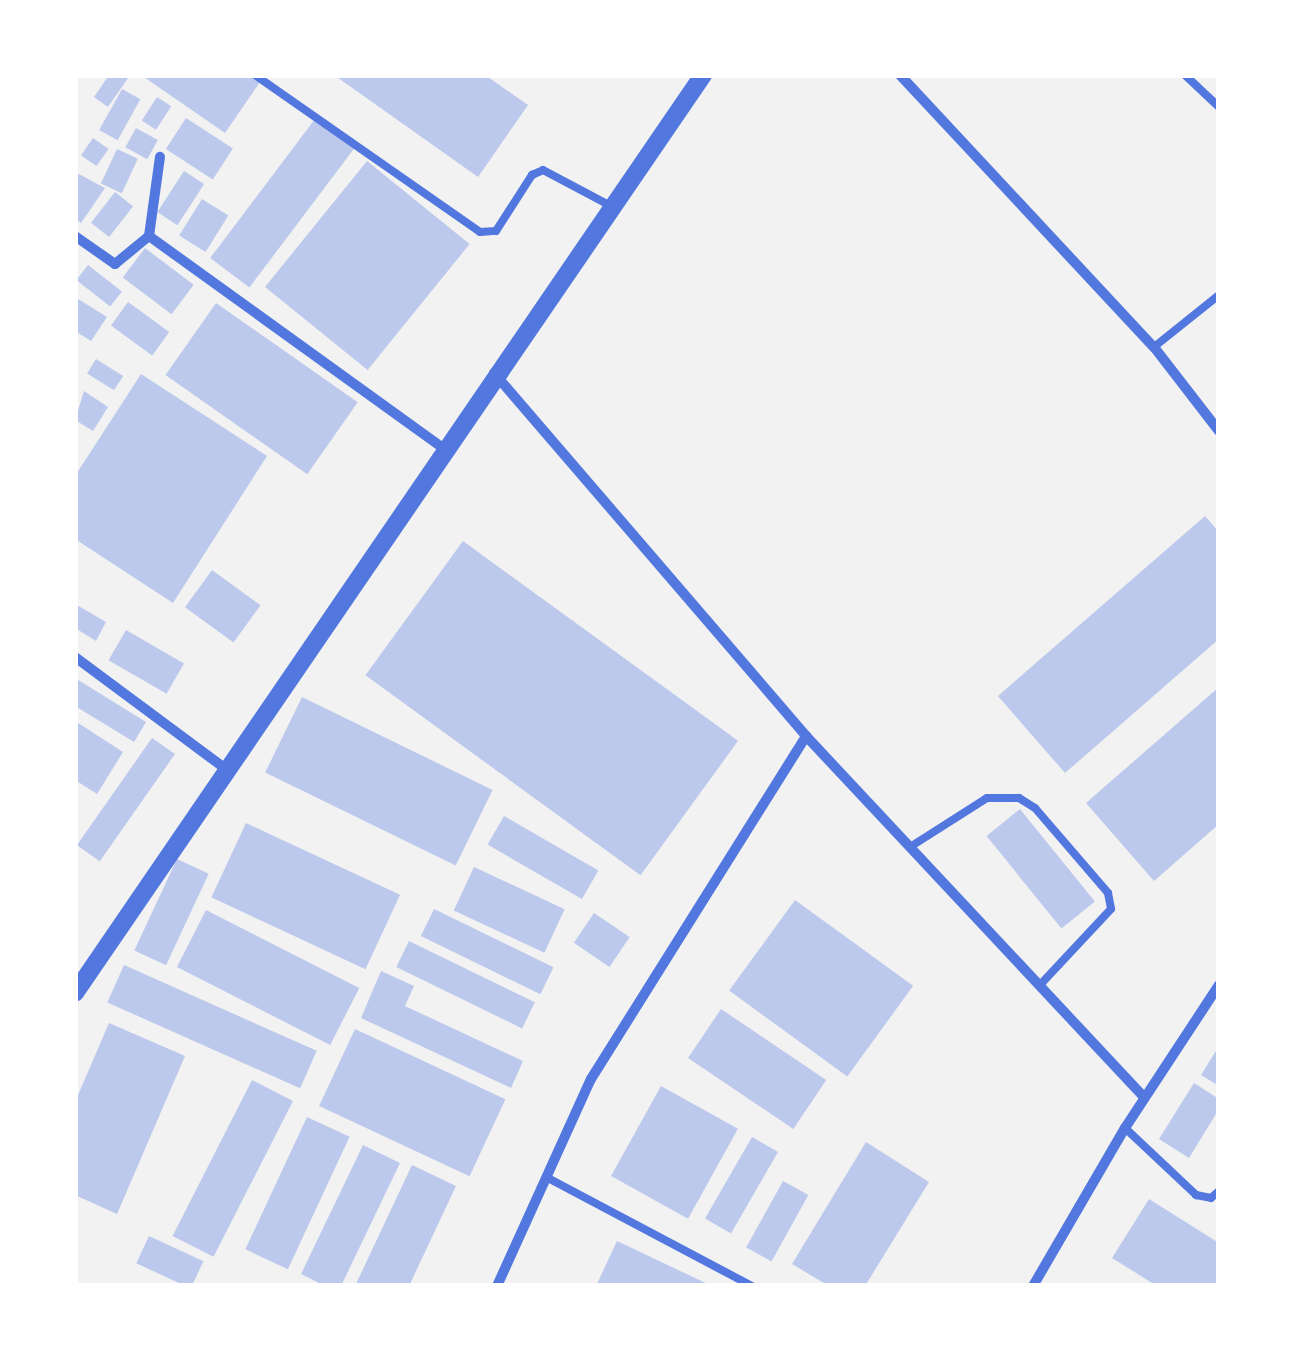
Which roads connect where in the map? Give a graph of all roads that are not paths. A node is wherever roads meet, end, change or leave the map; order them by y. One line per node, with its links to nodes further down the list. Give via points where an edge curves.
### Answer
1 (255, 75): 7 (lane, via 480,232 496,231 532,175 544,170)
2 (703, 75): 7 (street)
3 (900, 75): 11 (street)
4 (1184, 75): 5 (lane)
5 (1219, 106)
6 (160, 156): 8 (street)
7 (613, 206): 12 (street)
8 (149, 236): 9 (street, via 115,264); 14 (street)
9 (77, 242)
10 (1219, 294): 11 (lane)
11 (1154, 348): 13 (street)
12 (494, 373): 14 (street); 16 (street)
13 (1219, 430)
14 (442, 448): 17 (street)
15 (75, 657): 17 (street)
16 (806, 736): 18 (street); 24 (street, via 591,1079)
17 (226, 770): 21 (street)
18 (910, 847): 19 (street); 19 (lane, via 986,798 1020,798 1035,808 1108,893 1111,909)
19 (1040, 985): 22 (street)
20 (1219, 986): 22 (street)
21 (75, 992)
22 (1144, 1097): 23 (street)
23 (1125, 1128): 25 (lane, via 1196,1195 1212,1198); 28 (street)
24 (546, 1177): 26 (street); 27 (lane)
25 (1219, 1191)
26 (497, 1286)
27 (752, 1286)
28 (1034, 1286)

